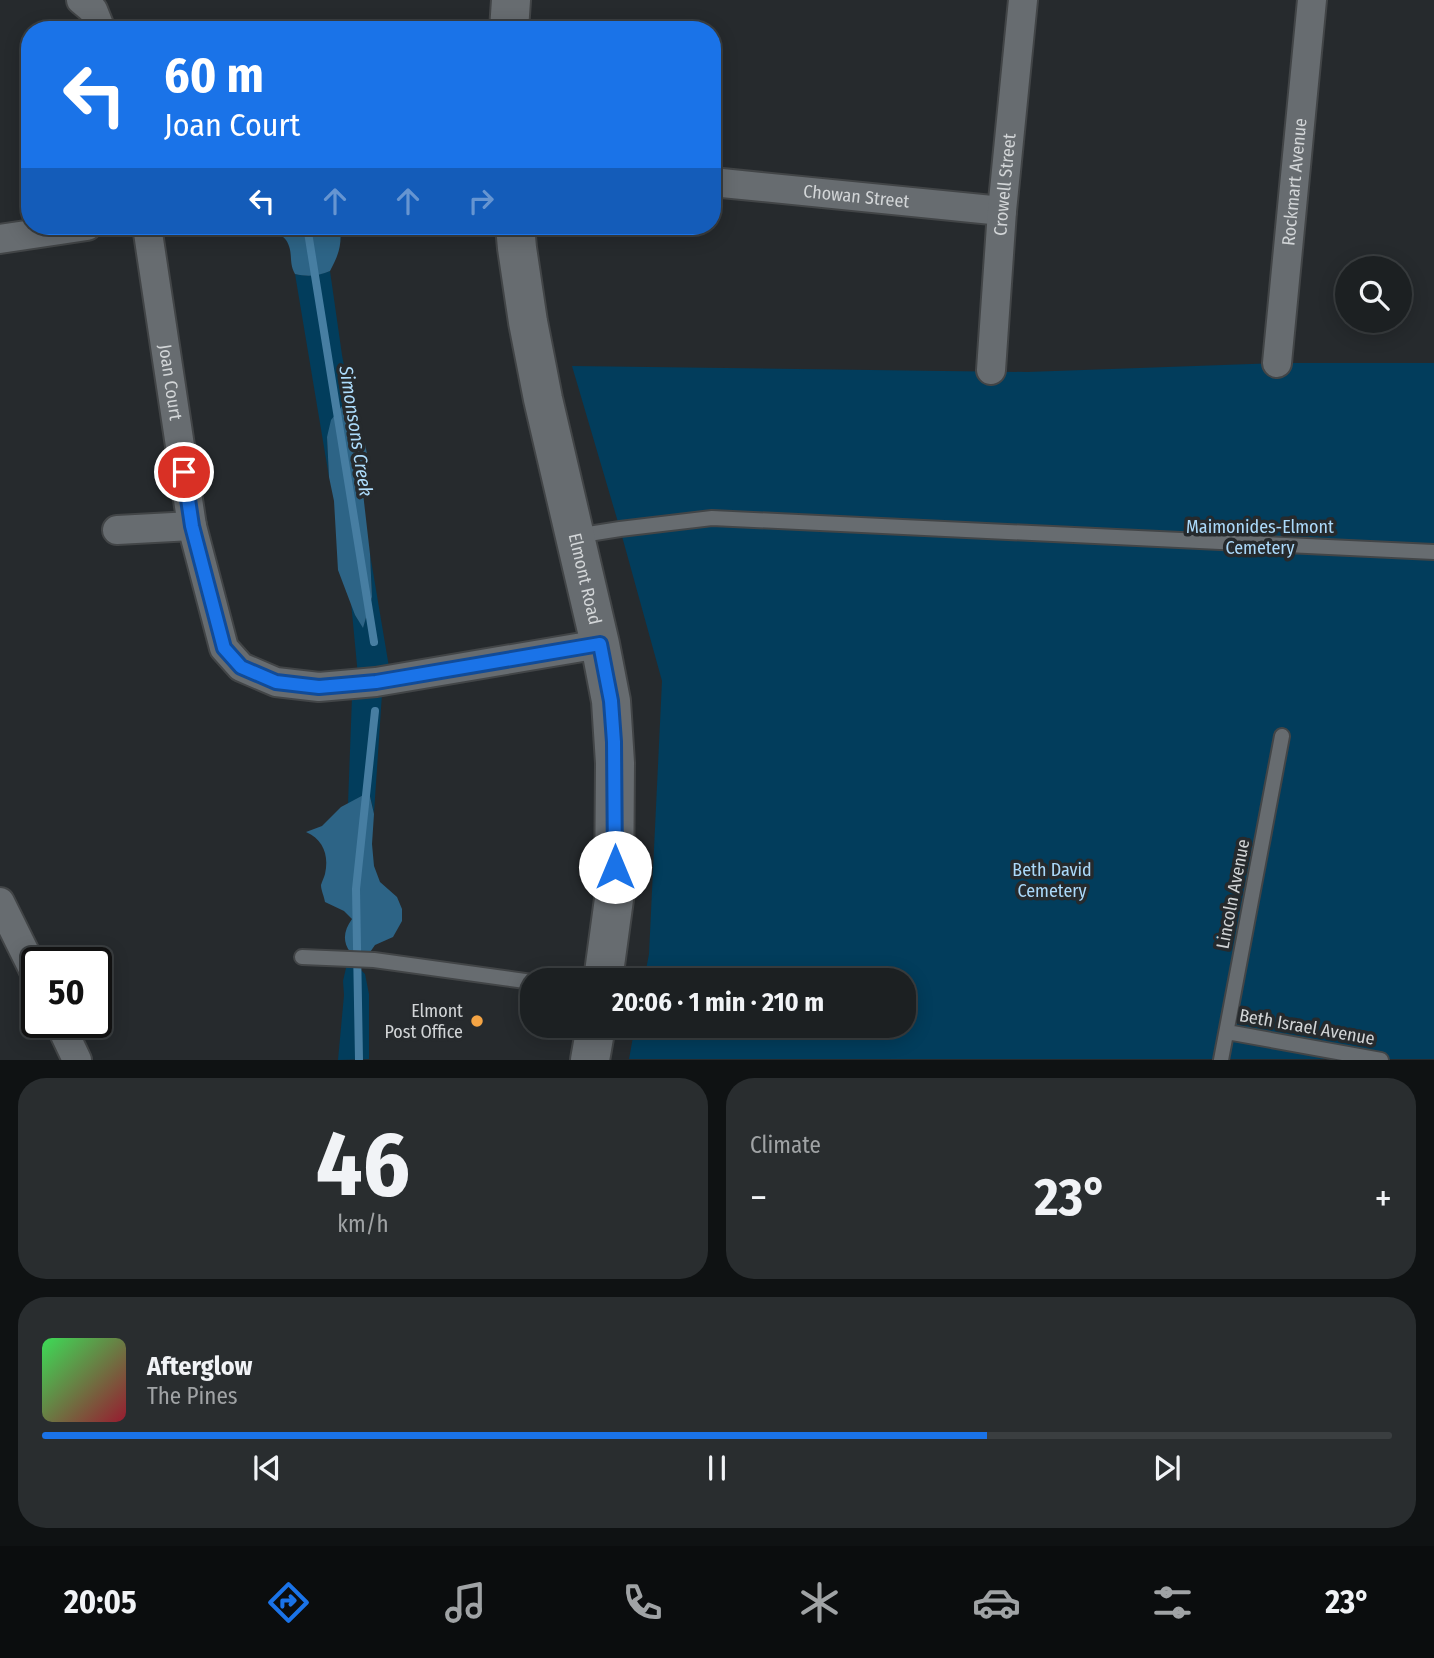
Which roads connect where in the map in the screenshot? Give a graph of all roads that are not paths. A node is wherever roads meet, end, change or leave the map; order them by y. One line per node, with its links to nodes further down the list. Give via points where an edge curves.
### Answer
1 (81, 0): 5 (street)
2 (511, 0): 6 (main road)
3 (1023, 0): 8 (street, Crowell Street)
4 (1312, 0): 13 (street, Rockmart Avenue)
5 (97, 21)
6 (510, 21)
7 (721, 183): 8 (street, Chowan Street)
8 (1002, 211): 14 (street, Crowell Street)
9 (27, 235): 12 (street)
10 (148, 235): 15 (street, Joan Court)
11 (516, 235): 17 (main road, Elmont Road, via 543,399)
12 (0, 239)
13 (1277, 363)
14 (991, 370)
15 (192, 526): 16 (street); 19 (street, Joan Court, via 224,648 241,667 276,682 319,687 376,682)
16 (117, 530)
17 (575, 536): 18 (lane, via 712,518); 19 (main road, Elmont Road)
18 (1434, 552)
19 (600, 644): 24 (main road, Elmont Road, via 611,701 615,763 614,899)
20 (1282, 736): 26 (lane, Lincoln Avenue)
21 (0, 902): 22 (street)
22 (22, 947)
23 (302, 957): 25 (lane, via 374,960)
24 (605, 968)
25 (520, 980)
26 (1227, 1032): 31 (lane, Lincoln Avenue); 32 (lane, Beth Israel Avenue)
27 (67, 1038): 29 (street)
28 (594, 1038): 30 (main road)
29 (77, 1059)
30 (590, 1059)
31 (1222, 1059)
32 (1381, 1059)

